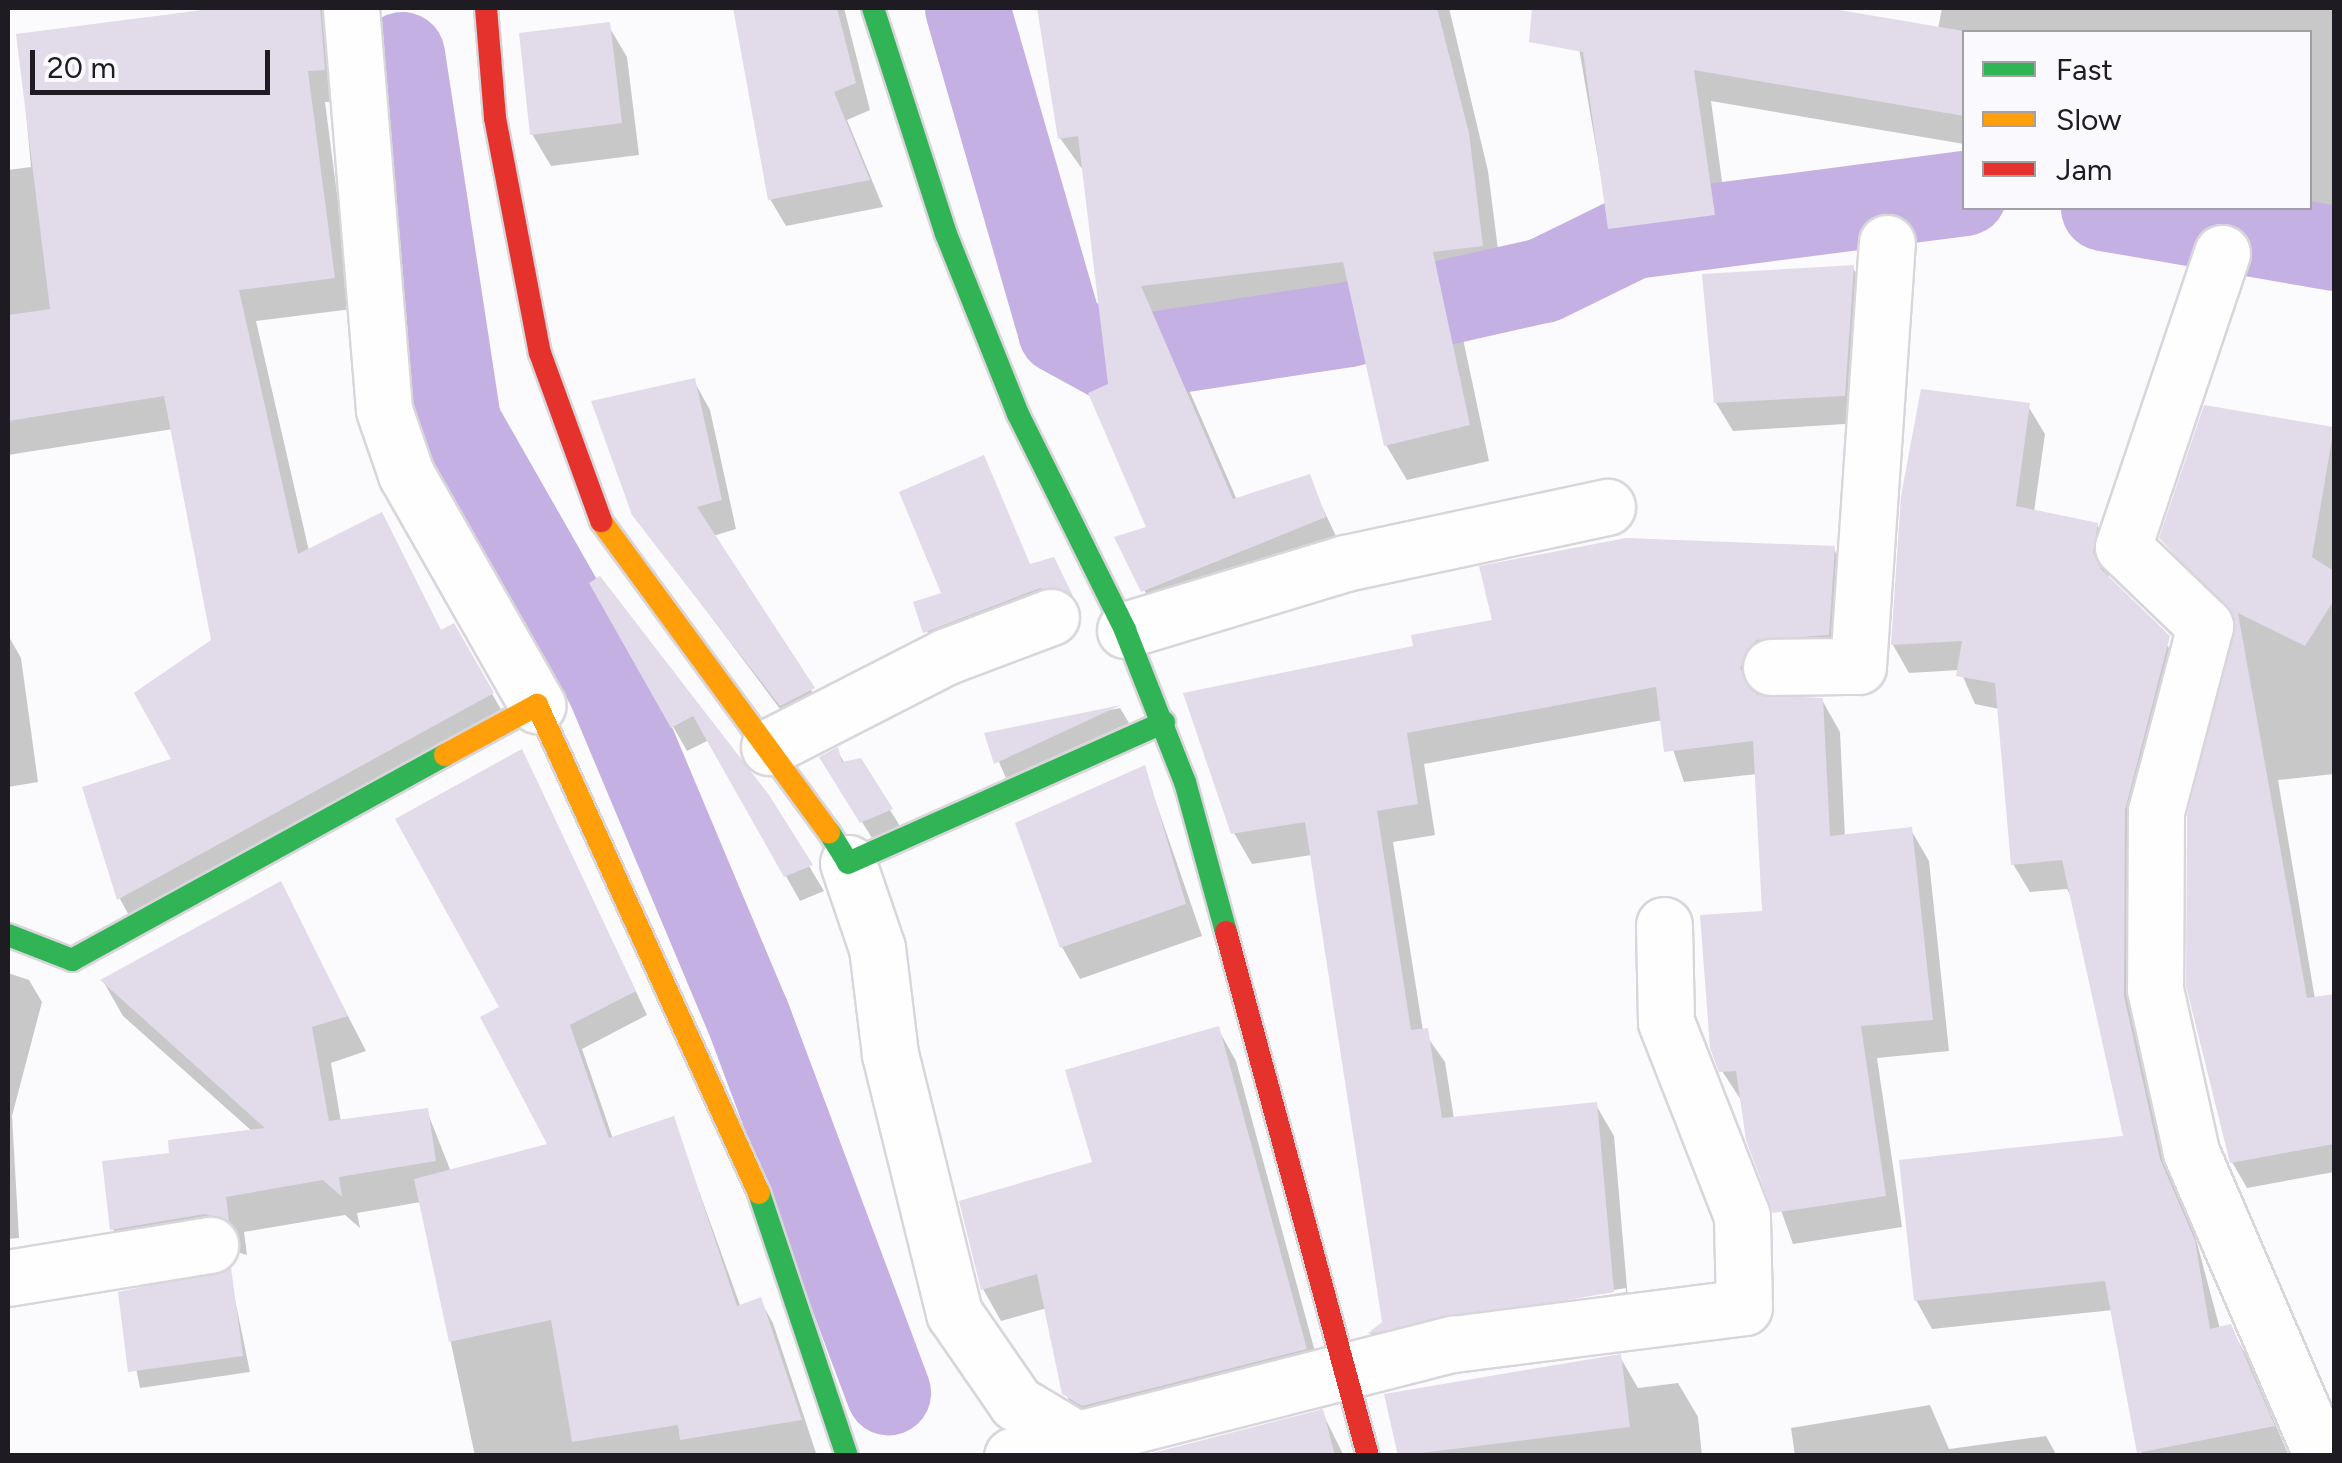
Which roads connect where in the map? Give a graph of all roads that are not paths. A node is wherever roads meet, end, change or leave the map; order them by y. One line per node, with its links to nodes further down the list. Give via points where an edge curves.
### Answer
1 (351, 8): 10 (street, via 384,410 406,474)
2 (486, 8): 12 (street, via 495,118 540,353 604,530)
3 (873, 8): 8 (street, via 1018,414)
4 (1887, 243): 9 (street, via 1858,666)
5 (2222, 253): 23 (street, via 2122,548 2204,626 2156,811 2155,989 2192,1152)
6 (1607, 507): 8 (street, via 1344,563)
7 (1051, 617): 12 (street, via 947,656)
8 (1125, 630): 11 (street)
9 (1772, 667)
10 (536, 705): 15 (street, via 72,960); 20 (street, via 747,1156)
11 (1164, 722): 13 (street); 18 (street)
12 (770, 747): 13 (street)
13 (848, 863): 19 (street, via 877,948 890,1054 954,1313 1016,1403)
14 (1664, 925): 18 (street, via 1666,1022 1742,1216 1744,1307 1452,1344)
15 (8, 935)
16 (210, 1245): 17 (street)
17 (8, 1278)
18 (1343, 1369): 19 (street); 22 (street)
19 (1072, 1436): 21 (street)
20 (847, 1456)
21 (1012, 1456)
22 (1368, 1456)
23 (2322, 1456)

